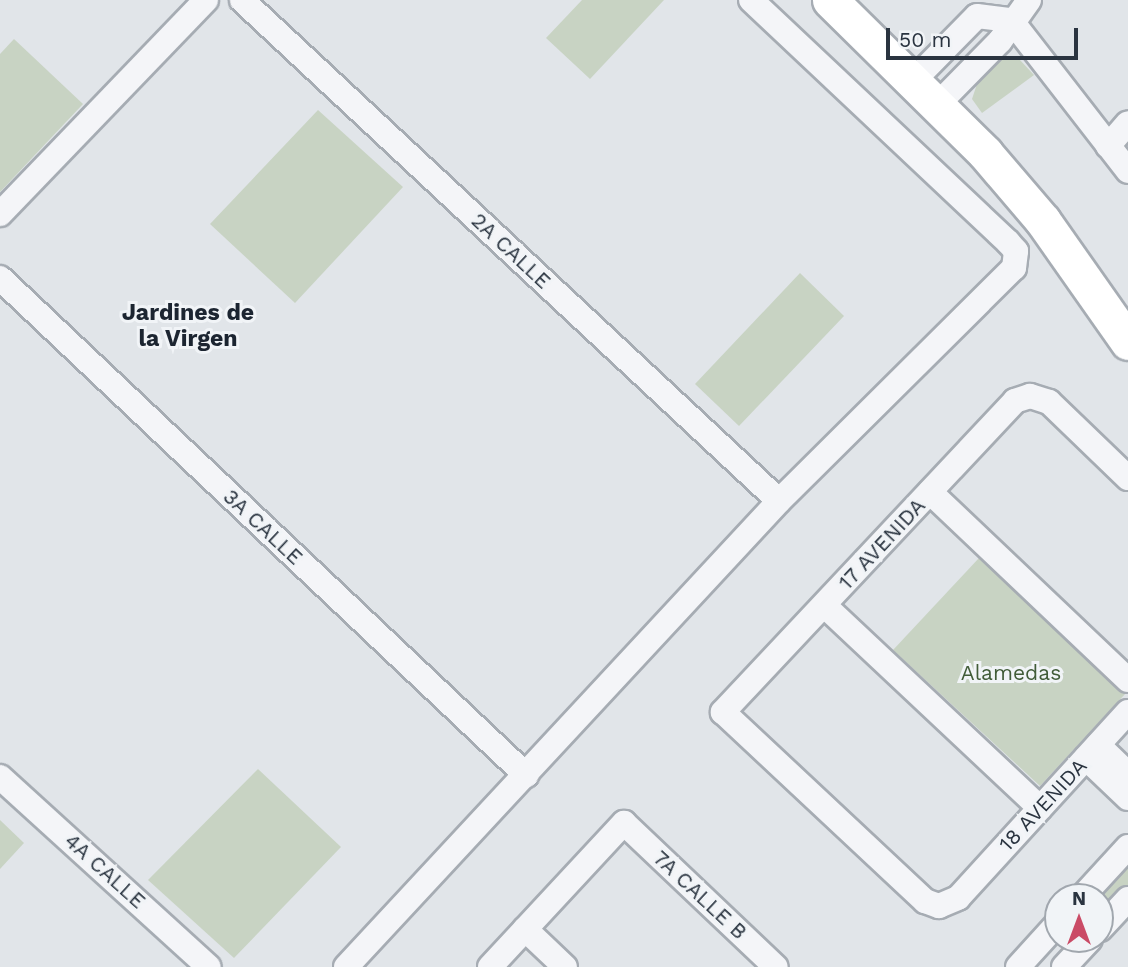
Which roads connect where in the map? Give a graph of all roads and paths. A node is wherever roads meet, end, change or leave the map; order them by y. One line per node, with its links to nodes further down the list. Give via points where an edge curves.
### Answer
1 (206, 0): 12 (street)
2 (242, 0): 17 (street, 2A CALLE)
3 (751, 0): 17 (street, via 1016,251 1014,268)
4 (830, 0): 7 (main road)
5 (1029, 0): 6 (street)
6 (1010, 20): 7 (street, via 977,16); 8 (street, via 1000,41); 10 (street)
7 (915, 79): 8 (main road)
8 (938, 104): 14 (main road, via 1043,221)
9 (1128, 123): 10 (street)
10 (1108, 146): 11 (street)
11 (1128, 171)
12 (0, 214)
13 (0, 278): 23 (street, 3A CALLE)
14 (1128, 342)
15 (1128, 478): 16 (street, 17 AVENIDA, via 1049,402 1030,396 1010,404)
16 (930, 492): 18 (street, 17 AVENIDA); 19 (street)
17 (779, 501): 23 (street)
18 (825, 606): 26 (street); 29 (street, 17 AVENIDA, via 723,712 925,901 944,906)
19 (1128, 680)
20 (1128, 712): 21 (street, 18 AVENIDA)
21 (1092, 752): 22 (street); 25 (street); 26 (street, 18 AVENIDA)
22 (1128, 774)
23 (526, 775): 36 (street)
24 (0, 777): 35 (street, 4A CALLE)
25 (1128, 798)
26 (1040, 808): 29 (street, 18 AVENIDA)
27 (1128, 847): 28 (street)
28 (1095, 883)
29 (958, 898)
30 (1128, 899): 31 (street)
31 (1114, 914)
32 (525, 929): 37 (street); 38 (street); 39 (street, 7A CALLE B, via 624,823)
33 (1044, 938): 40 (street)
34 (1077, 953): 41 (street)
35 (209, 967)
36 (346, 967)
37 (490, 967)
38 (565, 967)
39 (776, 967)
40 (1018, 967)
41 (1064, 967)

